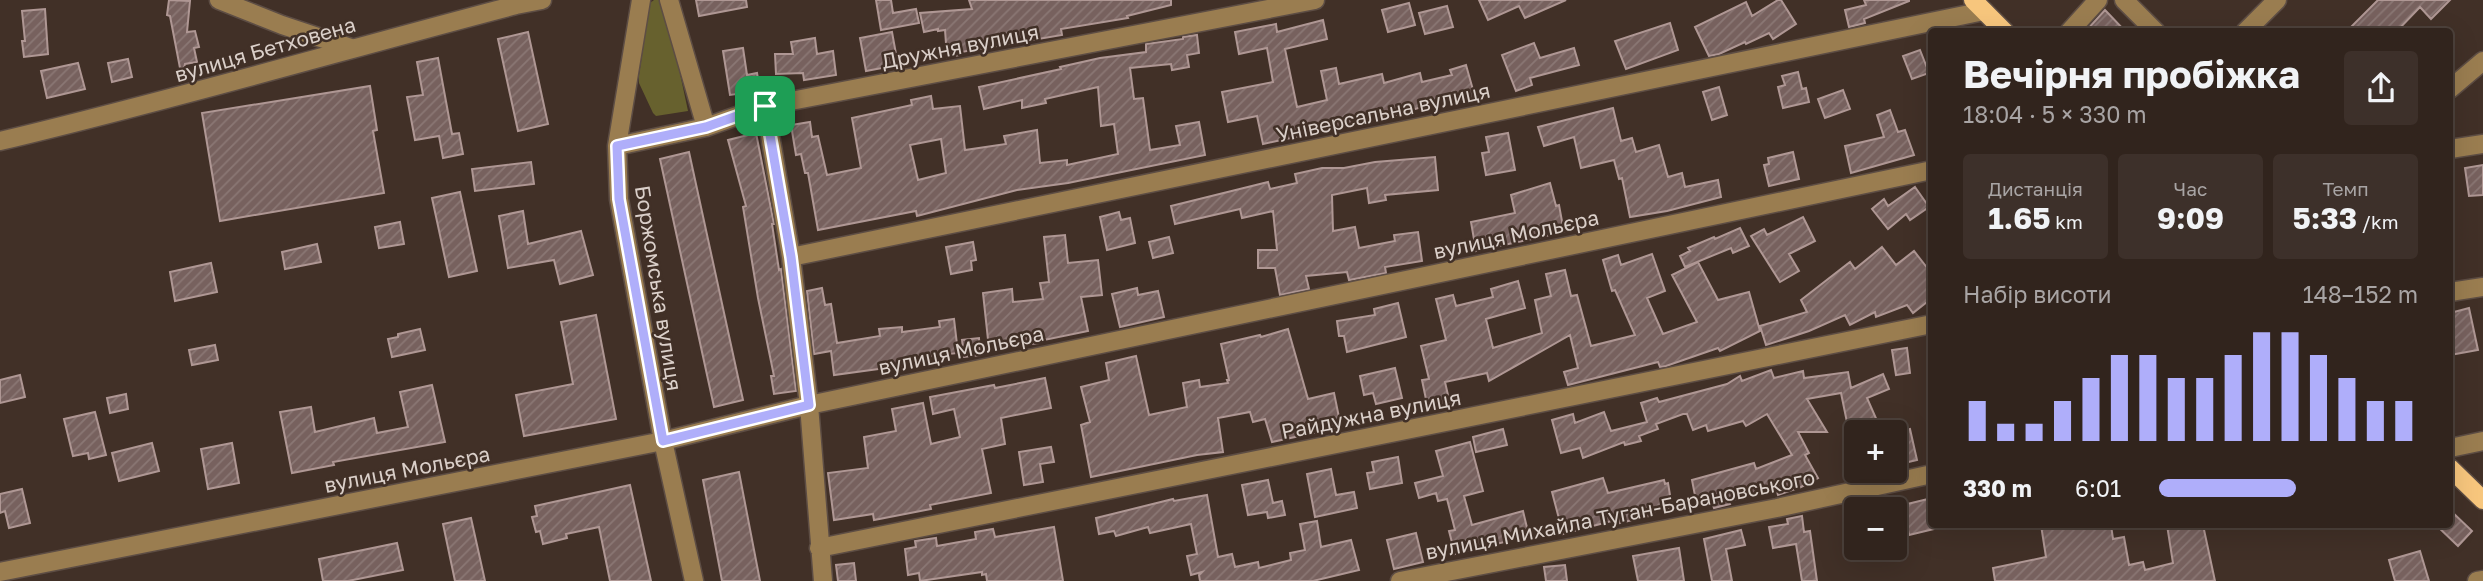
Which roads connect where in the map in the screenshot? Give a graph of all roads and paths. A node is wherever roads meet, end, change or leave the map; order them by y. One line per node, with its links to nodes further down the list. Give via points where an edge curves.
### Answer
1 (219, 0): 14 (street)
2 (542, 0): 14 (street, вулиця Бетховена)
3 (642, 0): 21 (street, Боржомська вулиця)
4 (669, 0): 18 (street)
5 (1315, 0): 17 (street, Дружня вулиця)
6 (2098, 0): 11 (street)
7 (2124, 0): 12 (street)
8 (2277, 0): 13 (street)
9 (1979, 6): 10 (main road); 24 (street, Універсальна вулиця)
10 (2001, 28)
11 (2073, 28)
12 (2152, 28)
13 (2249, 28)
14 (351, 48): 19 (street, вулиця Бетховена, via 124,112)
15 (2483, 61): 16 (street)
16 (2453, 86)
17 (765, 106): 18 (street, Дружня вулиця); 24 (street)
18 (706, 127): 21 (street, Дружня вулиця)
19 (0, 141)
20 (2483, 144): 22 (street)
21 (617, 146): 29 (street, Боржомська вулиця, via 619,199)
22 (2453, 149)
23 (1928, 171): 28 (street, вулиця Мольєра)
24 (791, 257): 28 (street)
25 (2483, 287): 26 (street)
26 (2453, 292)
27 (1928, 325): 35 (street, Райдужна вулиця)
28 (809, 405): 29 (street, вулиця Мольєра); 35 (street)
29 (663, 441): 36 (street, вулиця Мольєра); 38 (street, Боржомська вулиця)
30 (2483, 442): 31 (street)
31 (2453, 446)
32 (2453, 471): 34 (main road)
33 (1928, 475): 40 (street, вулиця Михайла Туган-Барановського)
34 (2483, 500)
35 (819, 548): 39 (street)
36 (0, 572)
37 (2483, 580): 41 (street)
38 (694, 581)
39 (823, 581)
40 (1400, 581)
41 (2477, 581)

